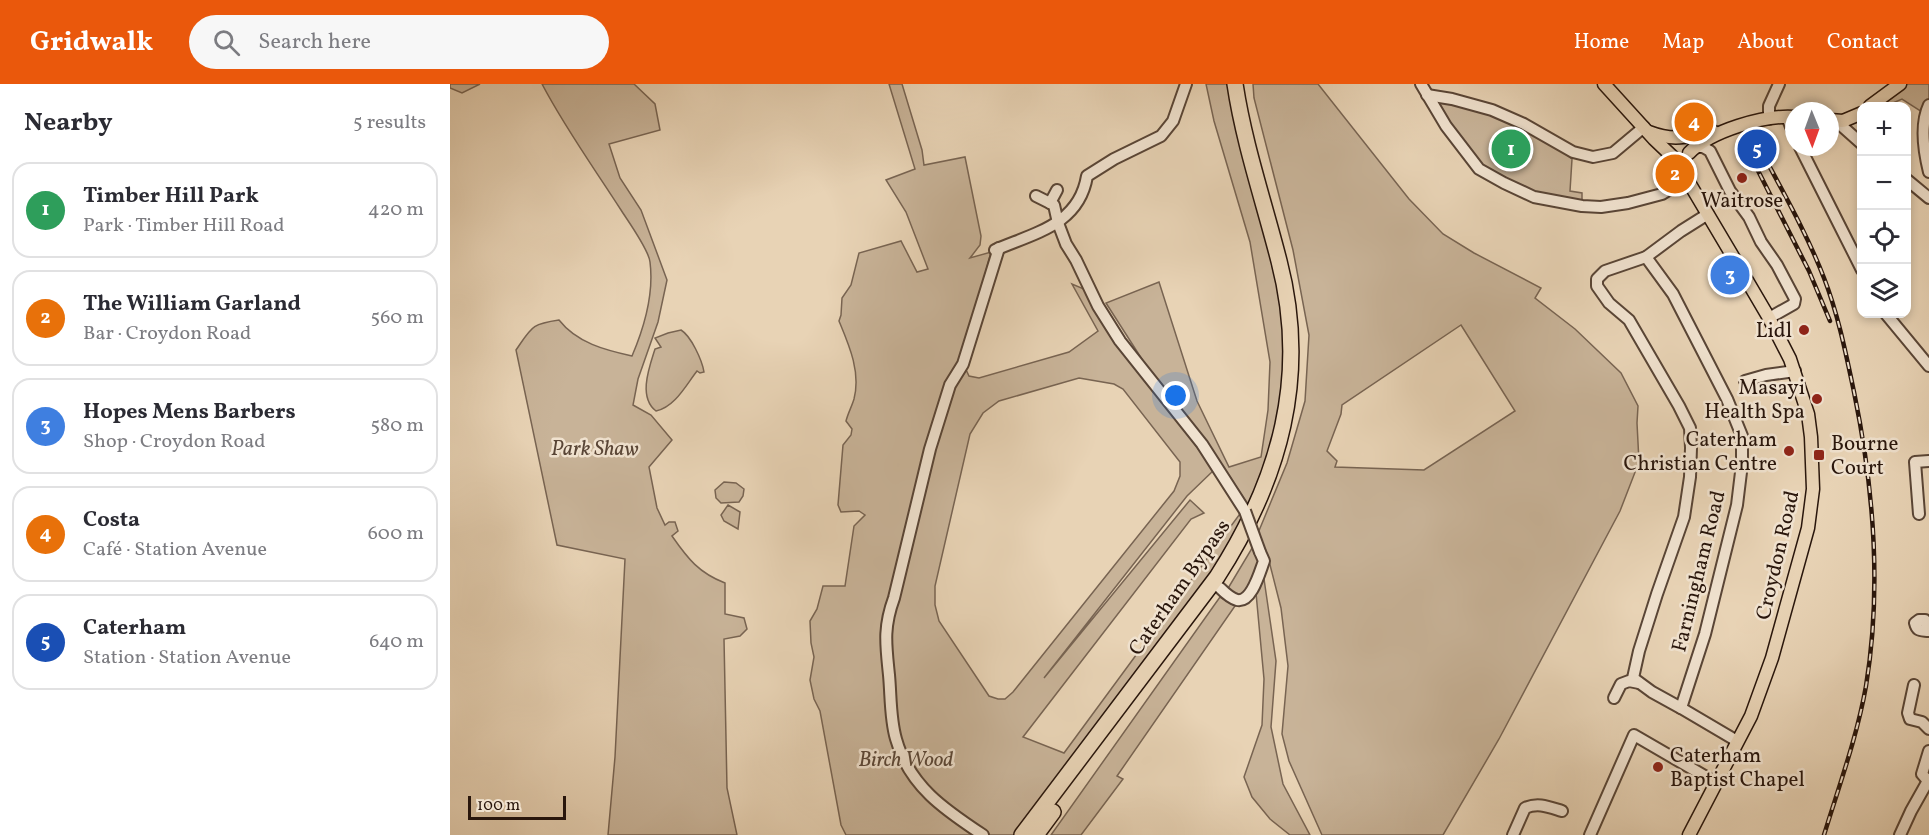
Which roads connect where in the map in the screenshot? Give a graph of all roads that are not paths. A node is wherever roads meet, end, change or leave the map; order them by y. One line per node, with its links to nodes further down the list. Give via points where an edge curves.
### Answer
1 (1186, 84): 31 (street, via 1173,121 1161,136 1088,176 1079,203)
2 (1235, 84): 53 (highway, Caterham Bypass, via 1287,300 1290,366 1280,441 1255,510 1217,577)
3 (1245, 84): 41 (highway, Caterham Bypass, via 1296,301 1298,395 1275,484 1251,538)
4 (1421, 84): 8 (street)
5 (1604, 84): 16 (main road, Croydon Road)
6 (1779, 84): 13 (street)
7 (1900, 84): 9 (main road)
8 (1427, 95): 16 (street, via 1492,110 1573,152 1593,157 1613,153); 24 (street, via 1479,169 1534,197 1601,207 1662,194)
9 (1875, 102)
10 (1929, 105): 23 (street, via 1924,114 1924,156)
11 (1857, 115): 14 (main road)
12 (1785, 117): 13 (main road)
13 (1768, 119): 17 (main road)
14 (1839, 121)
15 (1839, 126): 19 (street)
16 (1646, 129): 18 (main road); 21 (main road, Croydon Road)
17 (1726, 131): 18 (main road); 20 (main road)
18 (1679, 139): 20 (main road, via 1689,145); 21 (main road, via 1668,146)
19 (1857, 140)
20 (1690, 151): 21 (main road, via 1684,158); 24 (main road, Croydon Road); 34 (street, via 1710,151 1795,298 1794,304)
21 (1672, 156): 24 (main road, Croydon Road)
22 (1805, 156): 33 (street)
23 (1929, 172)
24 (1689, 182): 30 (main road, Croydon Road)
25 (1911, 183): 28 (street)
26 (1056, 190): 29 (street)
27 (1036, 196): 29 (street)
28 (1929, 198)
29 (1050, 203): 31 (street, via 1054,205)
30 (1708, 214): 32 (street); 34 (main road, Croydon Road)
31 (1058, 224): 41 (street, bridge, via 1084,280 1120,341 1202,444 1245,511 1262,556 1252,591 1236,600); 52 (street, via 996,249 963,364 950,385 933,439 888,613 885,644 892,714 895,739 903,758 934,800)
32 (1646, 257): 42 (street, via 1605,271 1597,279 1597,286 1609,303 1629,320 1690,429 1690,477 1684,517 1639,651 1633,678); 45 (street, Farningham Road, via 1691,329 1742,436 1742,464 1732,527 1705,634)
33 (1859, 264)
34 (1769, 318): 37 (main road, Croydon Road)
35 (1889, 318): 36 (street)
36 (1929, 366)
37 (1795, 371): 38 (street); 47 (main road, Croydon Road, via 1811,437 1811,509 1762,690)
38 (1745, 381)
39 (1929, 460): 40 (street, via 1915,462)
40 (1919, 514)
41 (1220, 588): 54 (highway, Caterham Bypass)
42 (1639, 684): 44 (street, via 1621,684); 45 (street)
43 (1914, 685): 46 (street, via 1908,713)
44 (1614, 698)
45 (1681, 708): 47 (street)
46 (1929, 729)
47 (1737, 741): 50 (main road, Croydon Road)
48 (1929, 751): 49 (street, via 1922,774)
49 (1929, 780): 58 (street)
50 (1716, 782): 56 (street, via 1634,735); 57 (main road, Croydon Road)
51 (1562, 811): 55 (street, via 1542,805 1525,808)
52 (983, 835)
53 (1022, 835)
54 (1036, 835)
55 (1513, 835)
56 (1590, 835)
57 (1689, 835)
58 (1900, 835)

